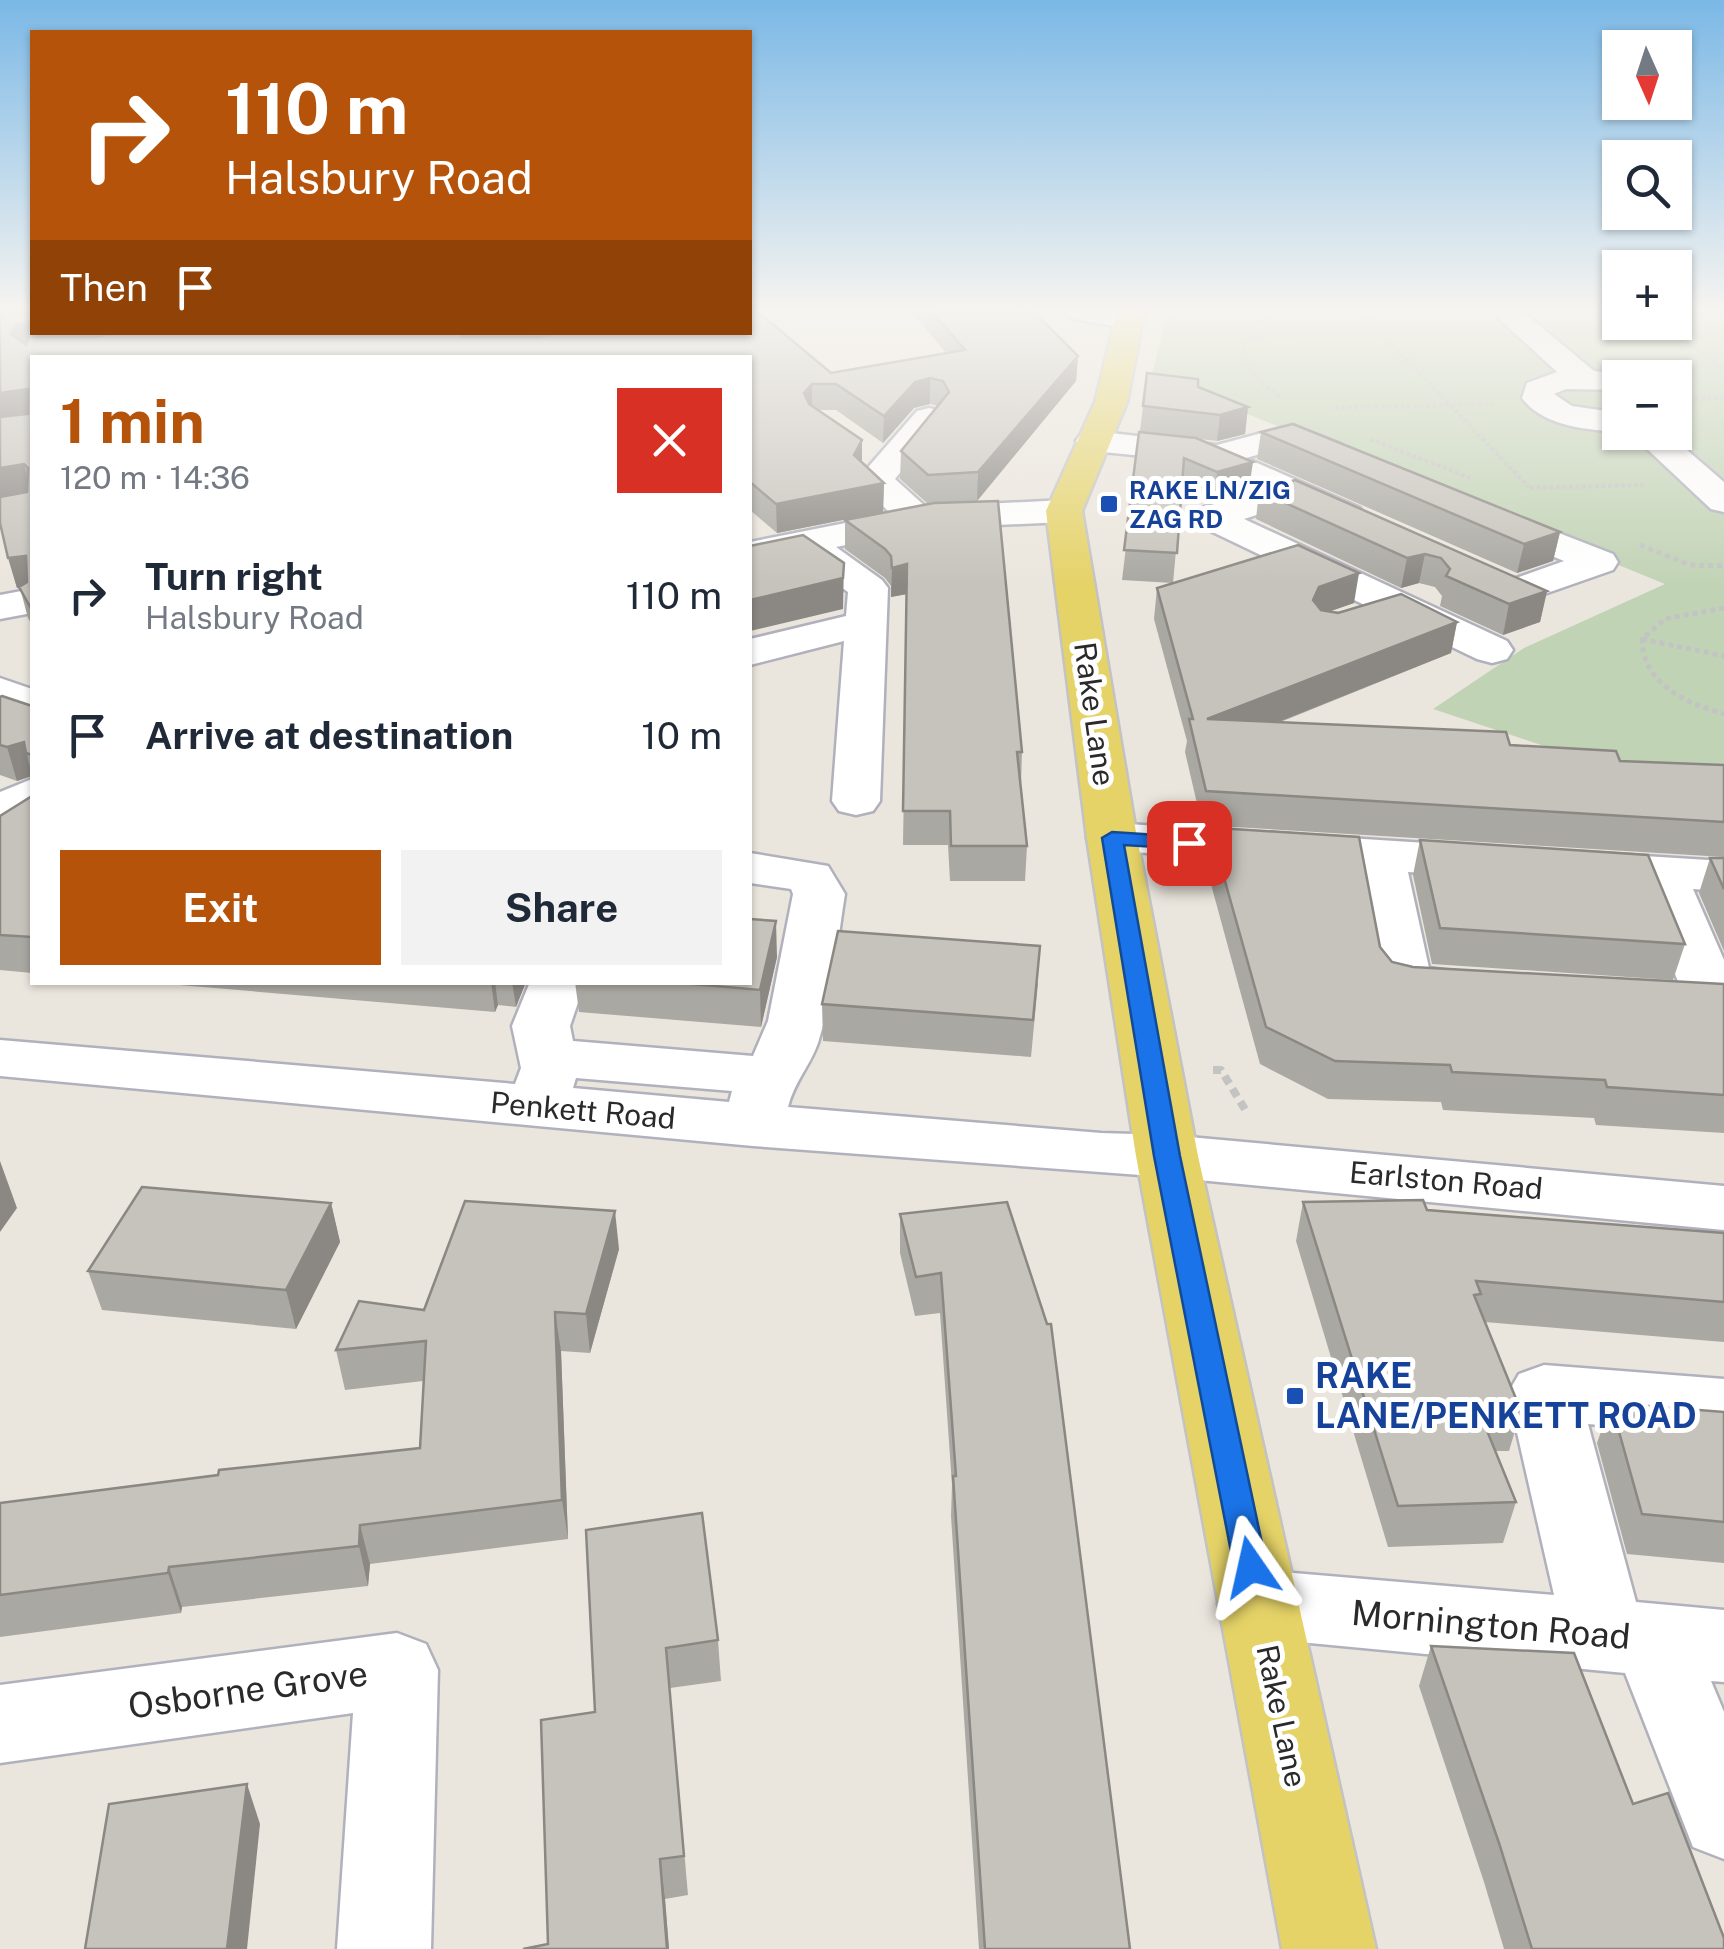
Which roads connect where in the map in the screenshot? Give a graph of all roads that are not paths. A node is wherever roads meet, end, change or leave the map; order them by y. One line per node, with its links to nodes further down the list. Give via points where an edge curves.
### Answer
1 (1111, 403): 5 (main road)
2 (1542, 403): 4 (street)
3 (929, 418): 10 (street)
4 (1602, 421)
5 (1093, 441): 9 (street, via 1176,446); 14 (main road)
6 (855, 443): 10 (street)
7 (1360, 449): 9 (street, via 1292,435)
8 (1665, 450): 13 (street)
9 (1213, 456): 11 (street)
10 (886, 465): 15 (street, via 874,480)
11 (1293, 492): 16 (street); 19 (street, via 1211,517)
12 (1468, 492): 22 (street, via 1599,562)
13 (1713, 492)
14 (1064, 511): 15 (street); 33 (main road, Rake Lane)
15 (917, 520): 17 (street)
16 (1380, 530)
17 (803, 542): 18 (street); 25 (street, via 868,588)
18 (752, 553)
19 (1294, 556): 20 (street); 22 (street)
20 (1237, 574)
21 (30, 601): 23 (street)
22 (1400, 605): 24 (street); 26 (street)
23 (0, 608)
24 (1349, 622)
25 (866, 623): 27 (street); 31 (street)
26 (1492, 650)
27 (752, 652)
28 (0, 691): 29 (street)
29 (30, 705)
30 (30, 794): 32 (street)
31 (856, 801)
32 (0, 812)
33 (1112, 838): 34 (street); 44 (main road, Rake Lane)
34 (1380, 855): 36 (street); 39 (street, via 1405,983)
35 (752, 868): 43 (street, via 810,877 819,894 796,1021)
36 (1660, 872): 37 (street); 40 (street, via 1715,1004)
37 (1724, 876)
38 (557, 985): 42 (street, via 542,1018)
39 (1502, 990)
40 (1618, 997)
41 (0, 1058): 42 (street, Penkett Road)
42 (542, 1082): 43 (street, Penkett Road)
43 (761, 1101): 44 (street, Penkett Road, via 1101,1154)
44 (1167, 1156): 45 (street, Earlston Road); 47 (main road, Rake Lane)
45 (1724, 1208)
46 (1724, 1407): 48 (street, via 1544,1393)
47 (1258, 1604): 48 (street, Mornington Road); 52 (main road, Rake Lane)
48 (1660, 1640): 50 (street)
49 (0, 1724): 51 (street, Osborne Grove, via 397,1670)
50 (1724, 1816)
51 (384, 1949)
52 (1329, 1949)

